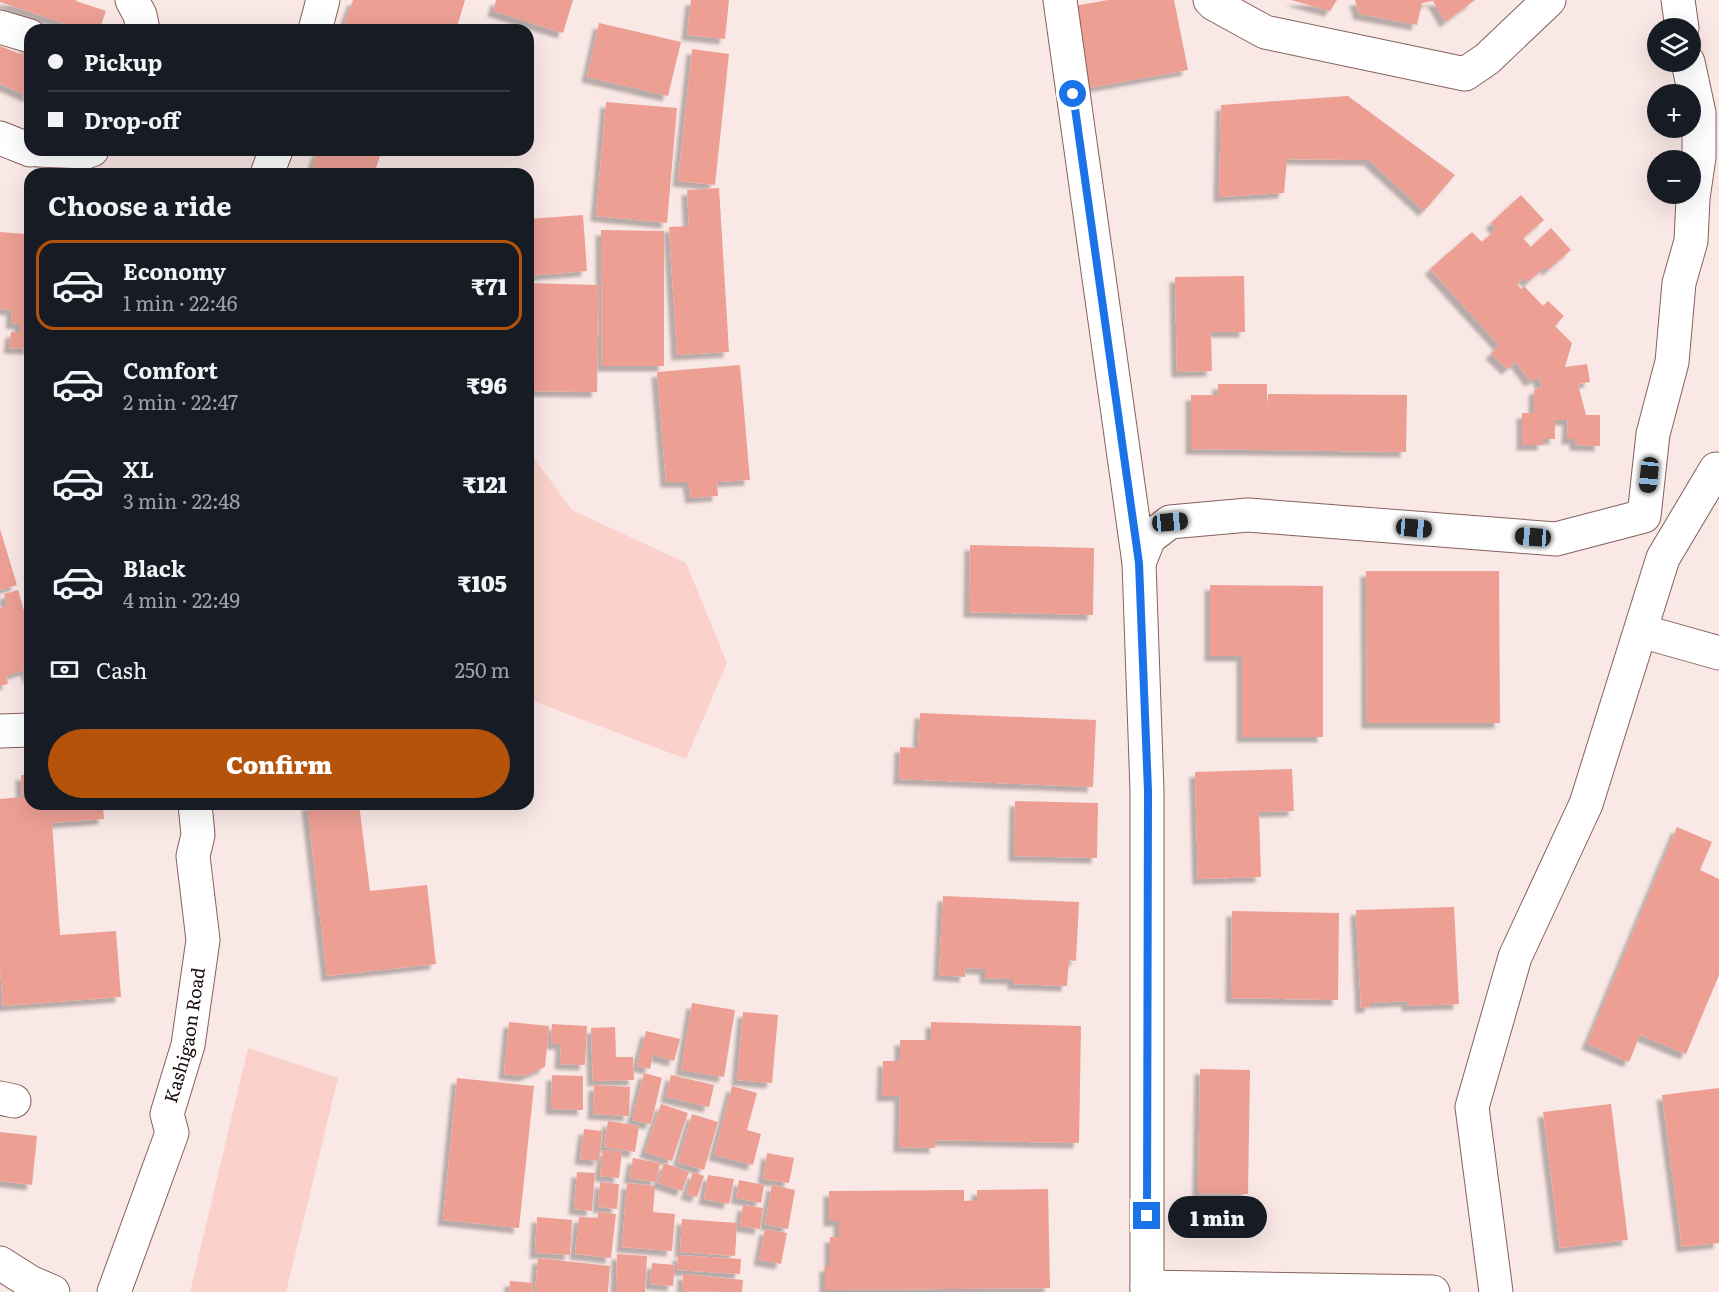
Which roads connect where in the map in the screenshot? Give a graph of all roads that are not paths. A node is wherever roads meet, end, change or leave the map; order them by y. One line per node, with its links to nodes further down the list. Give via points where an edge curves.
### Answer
1 (132, 0): 8 (street)
2 (323, 0): 9 (street)
3 (1060, 0): 16 (street)
4 (1210, 0): 5 (street, via 1265,32 1466,74)
5 (1549, 0)
6 (1678, 0): 7 (street)
7 (1681, 18)
8 (142, 24)
9 (317, 24)
10 (0, 27): 11 (street)
11 (24, 34)
12 (1690, 72): 16 (street, via 1699,113 1691,242 1679,283 1672,362 1653,434 1644,516 1556,539 1248,515 1170,522 1149,538)
13 (0, 138): 14 (street)
14 (24, 148)
15 (1716, 469): 17 (street, via 1663,558)
16 (1139, 563): 23 (street, via 1148,791)
17 (1641, 631): 18 (street); 28 (street, via 1586,804 1515,957 1472,1107)
18 (1719, 653)
19 (24, 730): 20 (street)
20 (0, 731)
21 (196, 820): 26 (street, Kashigaon Road, via 193,856 202,940 188,1045 167,1114 172,1133)
22 (0, 1263): 24 (street)
23 (1147, 1290): 27 (street)
24 (53, 1292)
25 (97, 1292): 26 (street)
26 (112, 1292)
27 (1433, 1292)
28 (1496, 1292)

